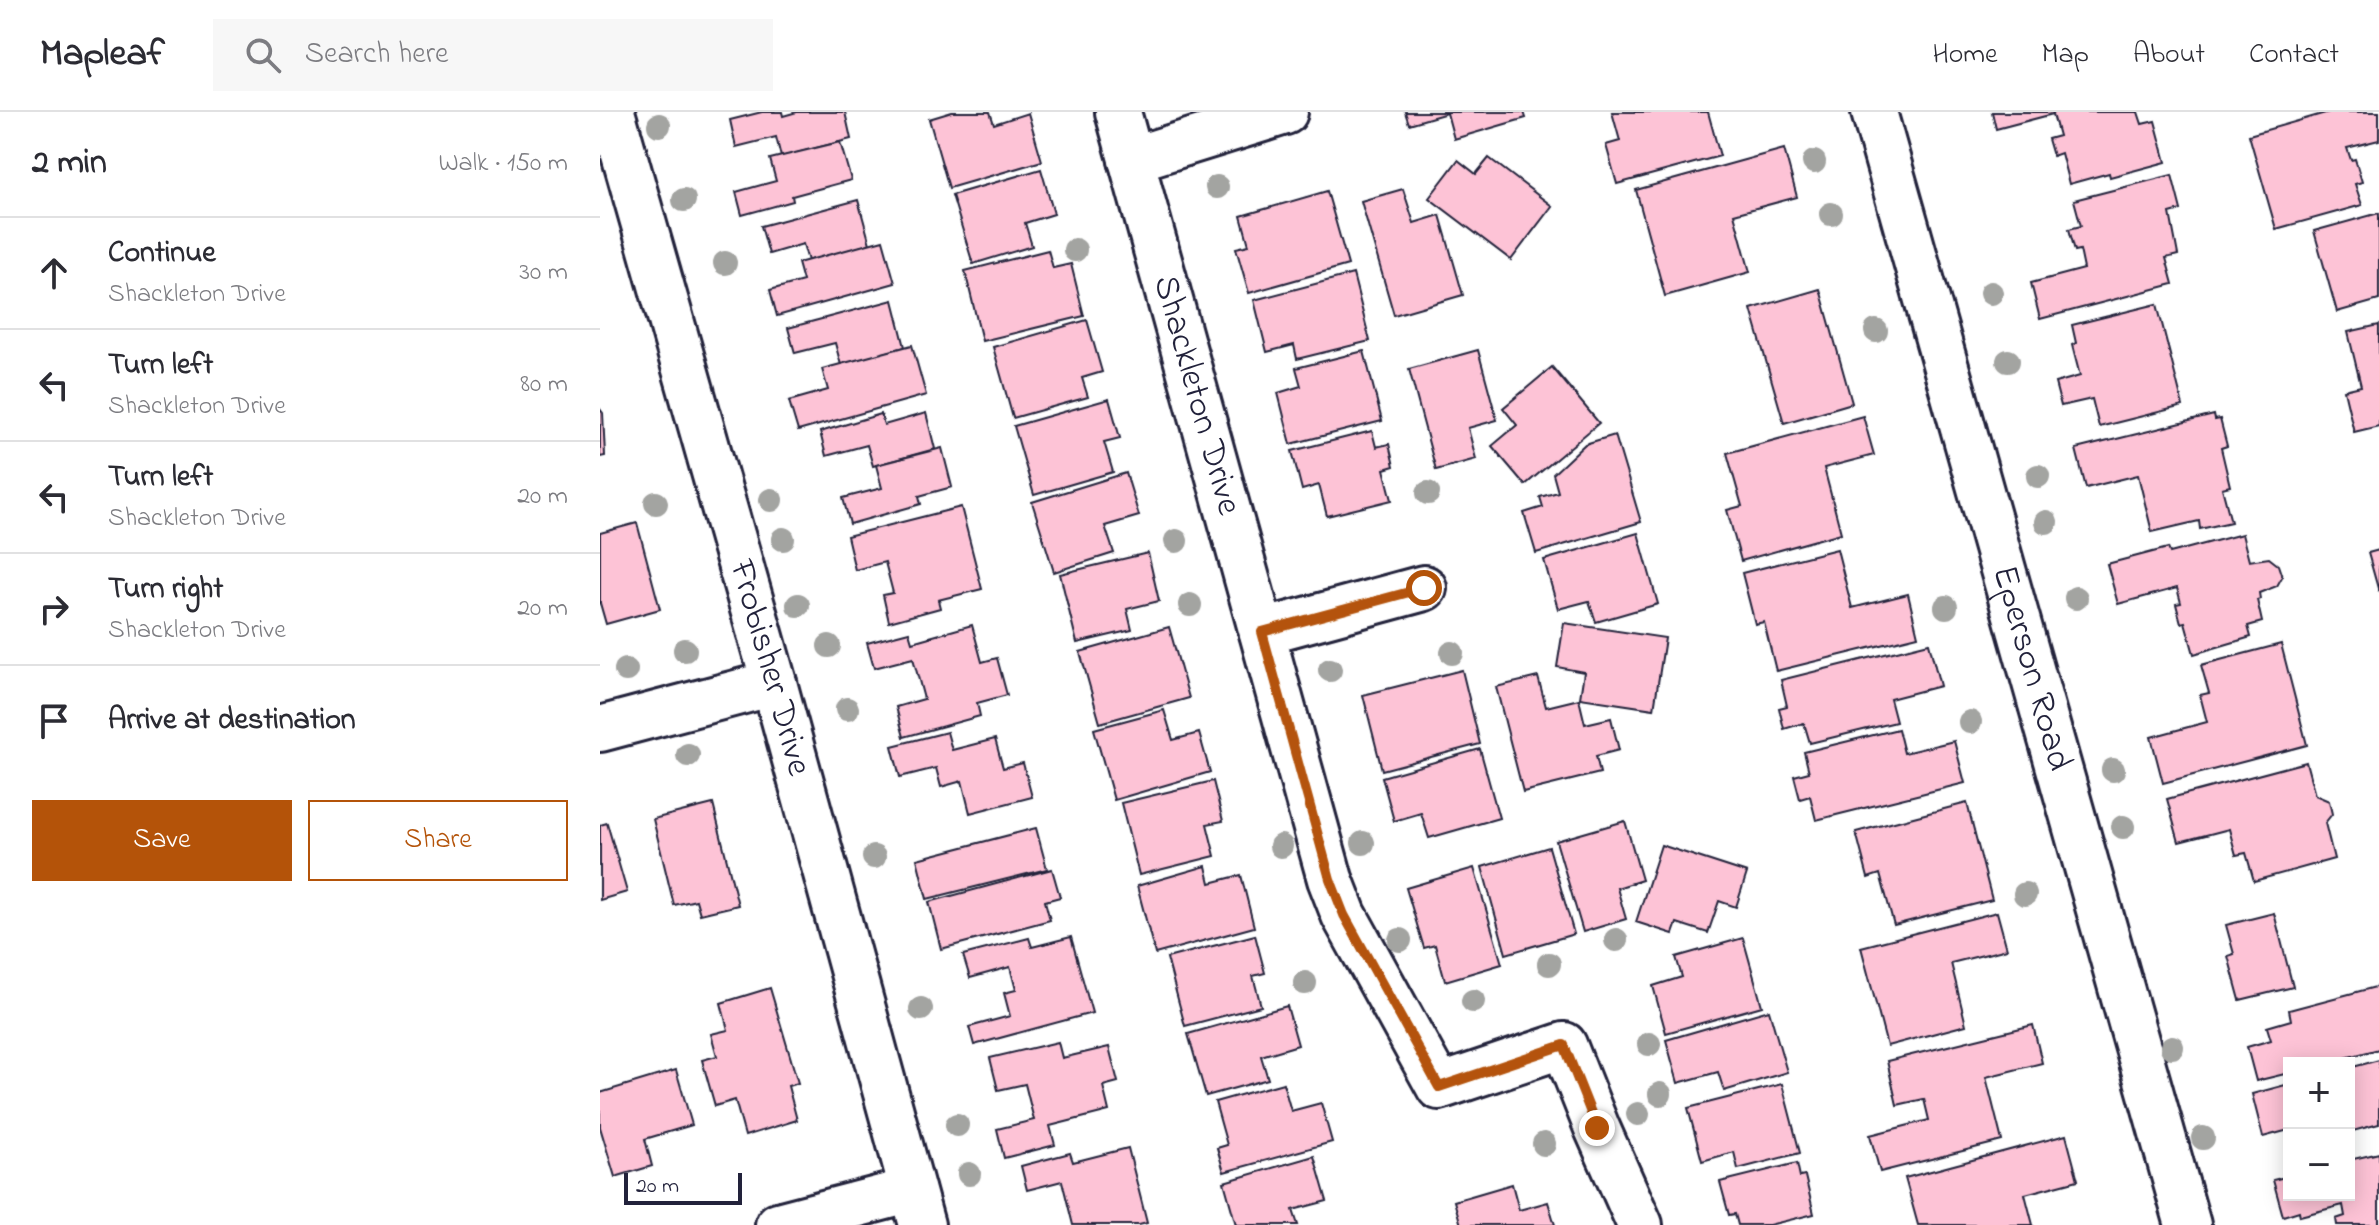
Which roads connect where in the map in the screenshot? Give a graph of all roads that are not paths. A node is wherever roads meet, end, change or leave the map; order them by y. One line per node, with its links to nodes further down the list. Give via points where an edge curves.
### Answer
1 (612, 112): 8 (street, Frobisher Drive)
2 (1118, 112): 5 (street, Shackleton Drive)
3 (1285, 112): 5 (street)
4 (1874, 112): 13 (street, Eperson Road)
5 (1131, 160): 7 (street, Shackleton Drive)
6 (1424, 588): 7 (street)
7 (1262, 632): 12 (street, Shackleton Drive, via 1344,915 1439,1087 1564,1045)
8 (774, 683): 9 (street); 10 (street, Frobisher Drive)
9 (600, 729)
10 (917, 1207): 11 (street)
11 (778, 1225)
12 (1640, 1225)
13 (2188, 1225)

